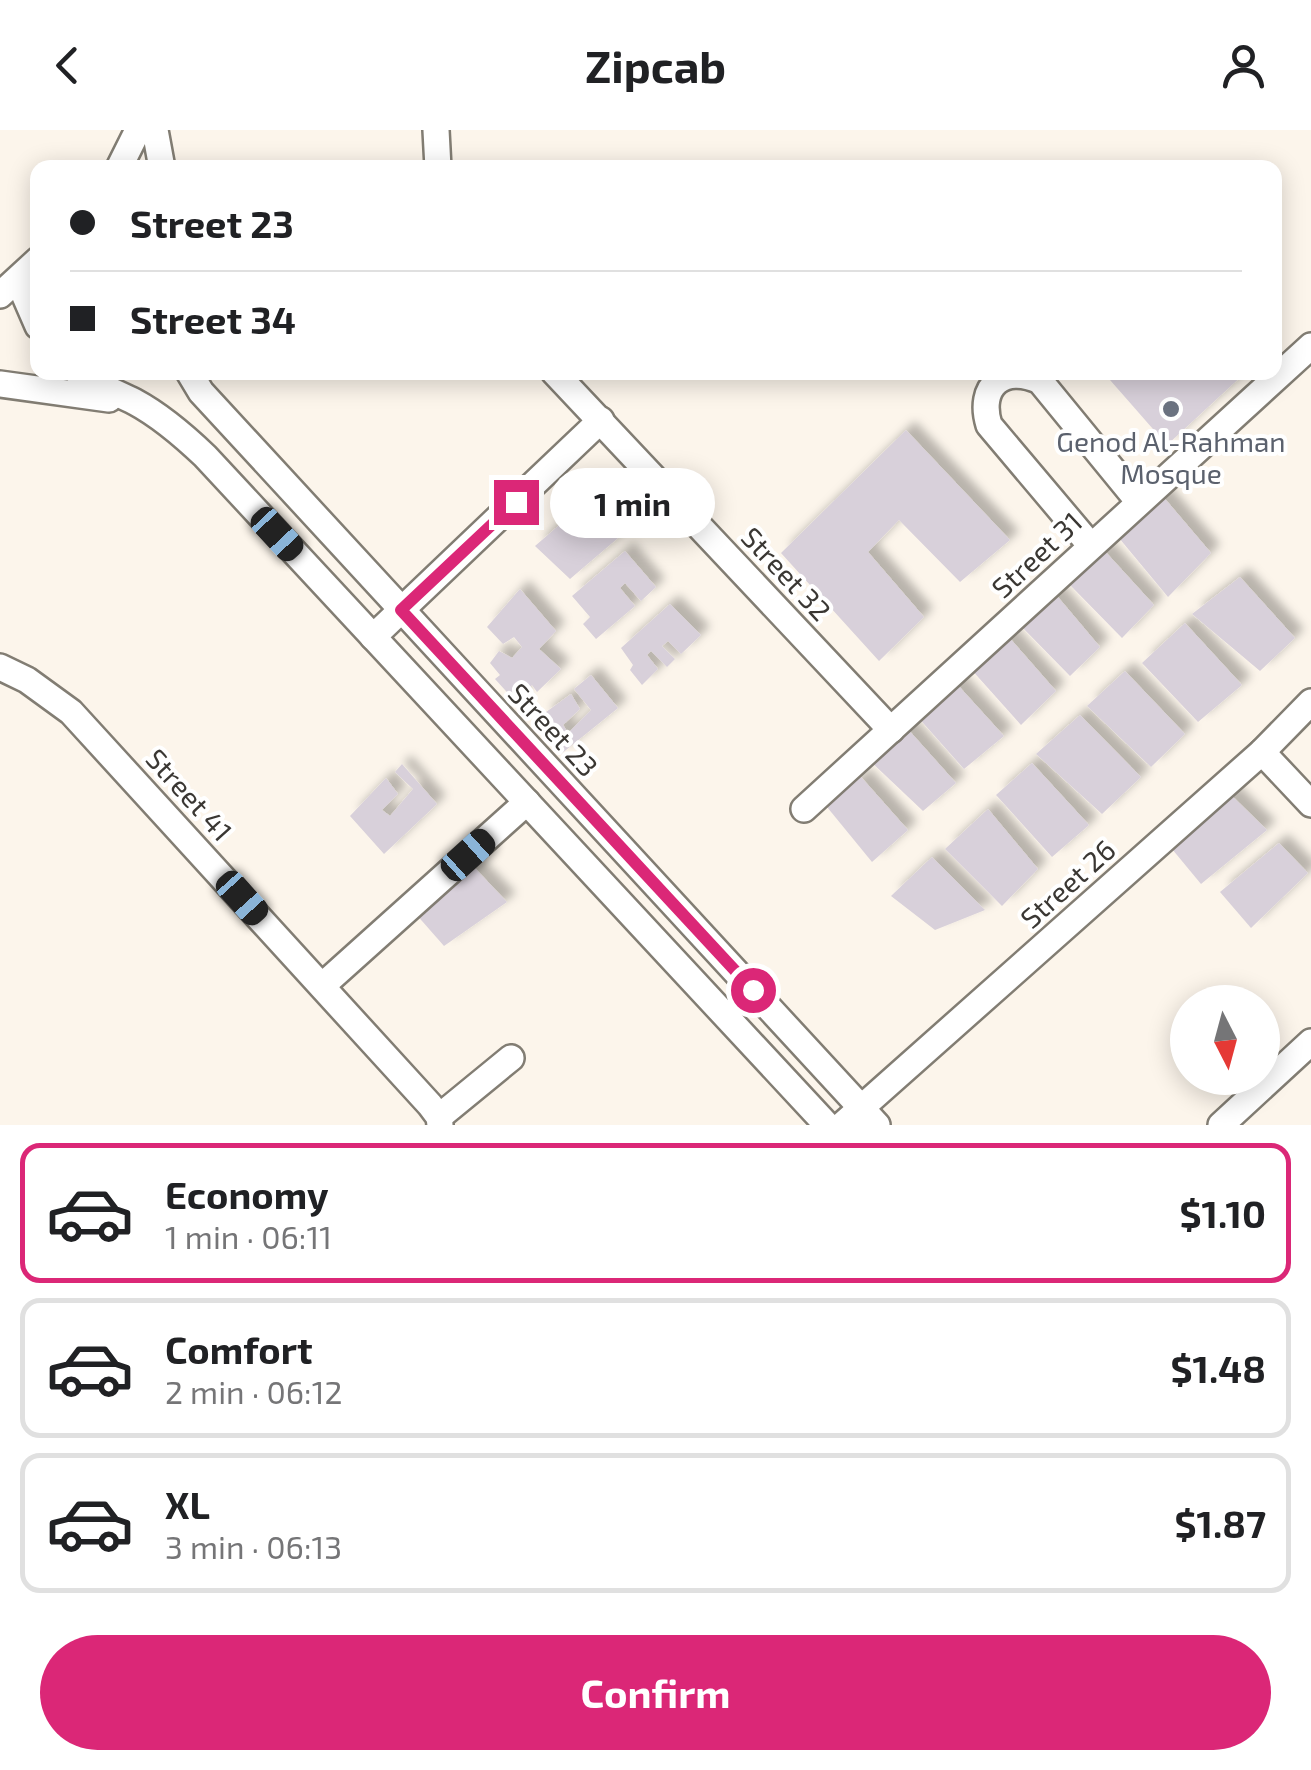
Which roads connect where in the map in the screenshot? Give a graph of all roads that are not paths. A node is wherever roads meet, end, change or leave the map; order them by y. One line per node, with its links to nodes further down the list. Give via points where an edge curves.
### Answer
1 (138, 130): 4 (street)
2 (155, 130): 5 (street)
3 (436, 130): 6 (street)
4 (124, 160)
5 (161, 160)
6 (438, 160)
7 (30, 267): 8 (street)
8 (9, 287): 9 (street)
9 (30, 315)
10 (1311, 346): 11 (street, Street 31)
11 (1282, 372)
12 (90, 380): 19 (street)
13 (193, 380): 23 (street, Street 23)
14 (562, 380): 20 (street, Street 32)
15 (1000, 380): 22 (street, via 987,394 989,425)
16 (1040, 380): 21 (street)
17 (1274, 380): 21 (street, Street 31)
18 (0, 384): 19 (street)
19 (134, 402): 24 (street, via 206,456)
20 (602, 420): 23 (street); 27 (street, Street 32)
21 (1140, 502): 22 (street, Street 31)
22 (1092, 546): 27 (street, Street 31)
23 (401, 610): 24 (street); 28 (street, Street 23)
24 (373, 636): 30 (street)
25 (0, 667): 34 (street, Street 41, via 71,712)
26 (1311, 702): 29 (street, Street 26)
27 (891, 730): 33 (street, Street 31)
28 (522, 741): 30 (street); 37 (street, Street 23)
29 (1262, 752): 32 (street); 37 (street, Street 26)
30 (494, 767): 31 (street)
31 (527, 802): 34 (street); 39 (street)
32 (1311, 804)
33 (804, 809)
34 (322, 986): 38 (street, Street 41)
35 (1311, 1042): 40 (street)
36 (511, 1058): 38 (street)
37 (860, 1119)
38 (440, 1121)
39 (826, 1125)
40 (1221, 1125)

